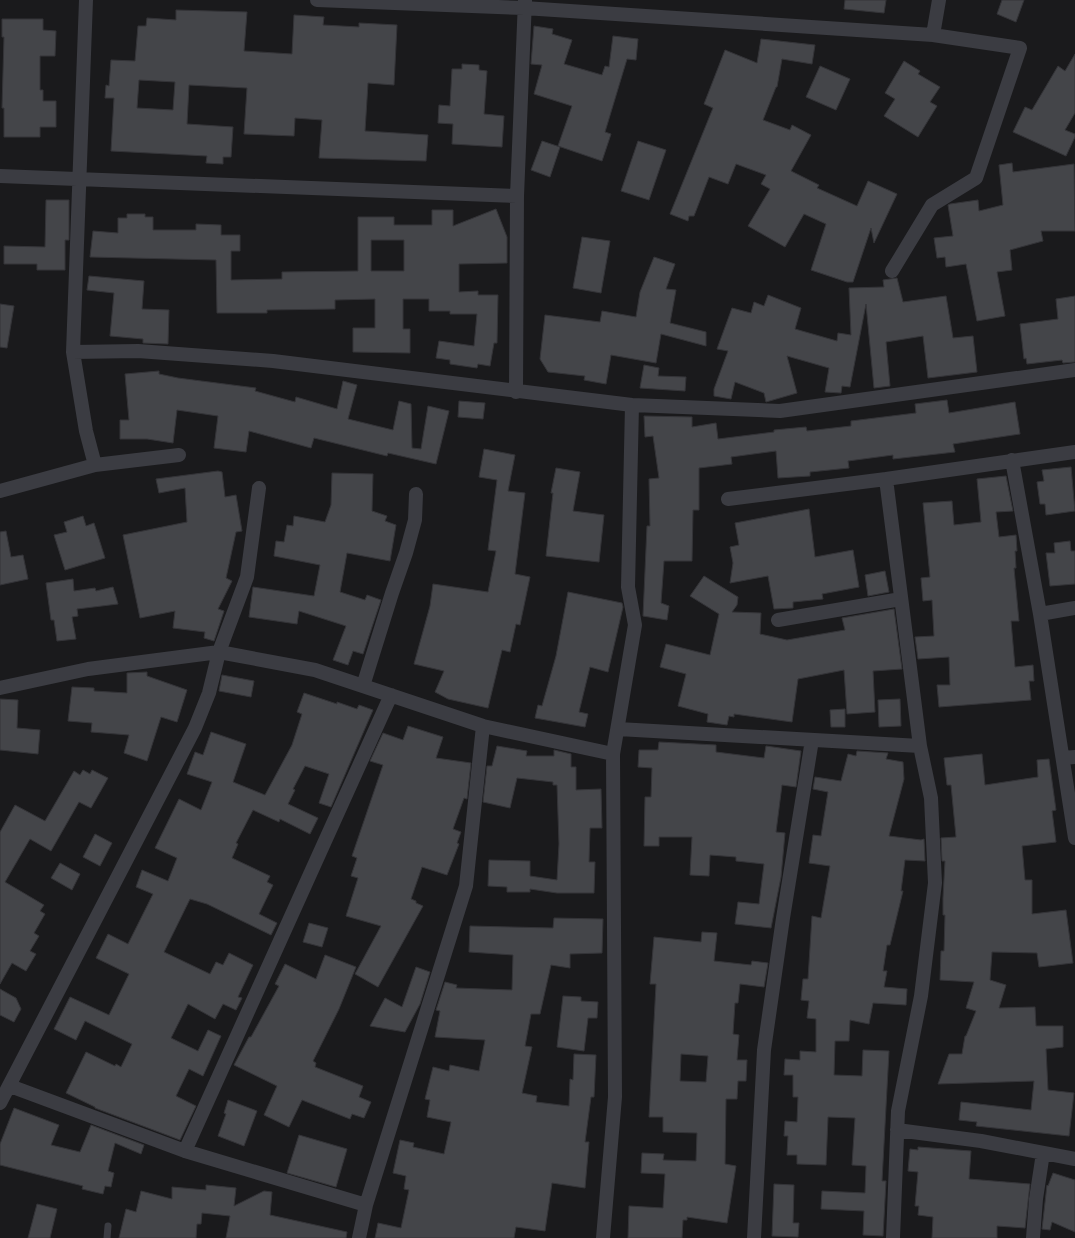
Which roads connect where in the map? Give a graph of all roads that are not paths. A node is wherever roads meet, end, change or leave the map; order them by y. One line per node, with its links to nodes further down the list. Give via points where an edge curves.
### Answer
1 (86, 0): 7 (street)
2 (317, 0): 4 (street)
3 (939, 0): 5 (street)
4 (524, 4): 5 (street); 8 (street)
5 (933, 35): 9 (street, via 1020,48 976,178 932,205)
6 (0, 176): 7 (street)
7 (78, 178): 8 (street); 10 (street)
8 (517, 196): 12 (street)
9 (892, 271)
10 (73, 352): 12 (street, via 138,351 273,361); 17 (street, via 86,431)
11 (1075, 370): 13 (street, via 780,411)
12 (516, 392): 13 (street)
13 (632, 405): 32 (street, via 628,587 635,625)
14 (1075, 452): 16 (street)
15 (179, 455): 17 (street)
16 (1012, 460): 18 (street); 25 (street)
17 (96, 465): 20 (street)
18 (886, 479): 22 (street); 23 (street)
19 (259, 488): 27 (street, via 247,577)
20 (0, 491)
21 (416, 494): 28 (street, via 415,520 406,553)
22 (728, 499)
23 (901, 599): 26 (street); 34 (street)
24 (1075, 608): 25 (street)
25 (1040, 614): 36 (street)
26 (778, 620)
27 (219, 652): 28 (street, via 315,670); 29 (street, via 88,669); 38 (street, via 195,728)
28 (363, 686): 30 (street)
29 (0, 688)
30 (391, 695): 31 (street); 41 (street)
31 (483, 726): 35 (street); 44 (street, via 466,886)
32 (618, 729): 33 (street); 35 (street)
33 (812, 740): 34 (street); 49 (street, via 764,1050)
34 (920, 746): 40 (street, via 931,798 935,883 921,996 898,1111)
35 (613, 754): 48 (street, via 616,1097)
36 (1069, 758): 37 (street)
37 (1075, 838)
38 (10, 1086): 39 (street); 41 (street)
39 (0, 1103)
40 (897, 1130): 42 (street, via 981,1141); 50 (street)
41 (185, 1151): 44 (street)
42 (1043, 1153): 43 (street); 51 (street)
43 (1075, 1159)
44 (366, 1205): 47 (street)
45 (108, 1226): 46 (lane)
46 (107, 1238)
47 (359, 1238)
48 (603, 1238)
49 (754, 1238)
50 (893, 1238)
51 (1033, 1238)

